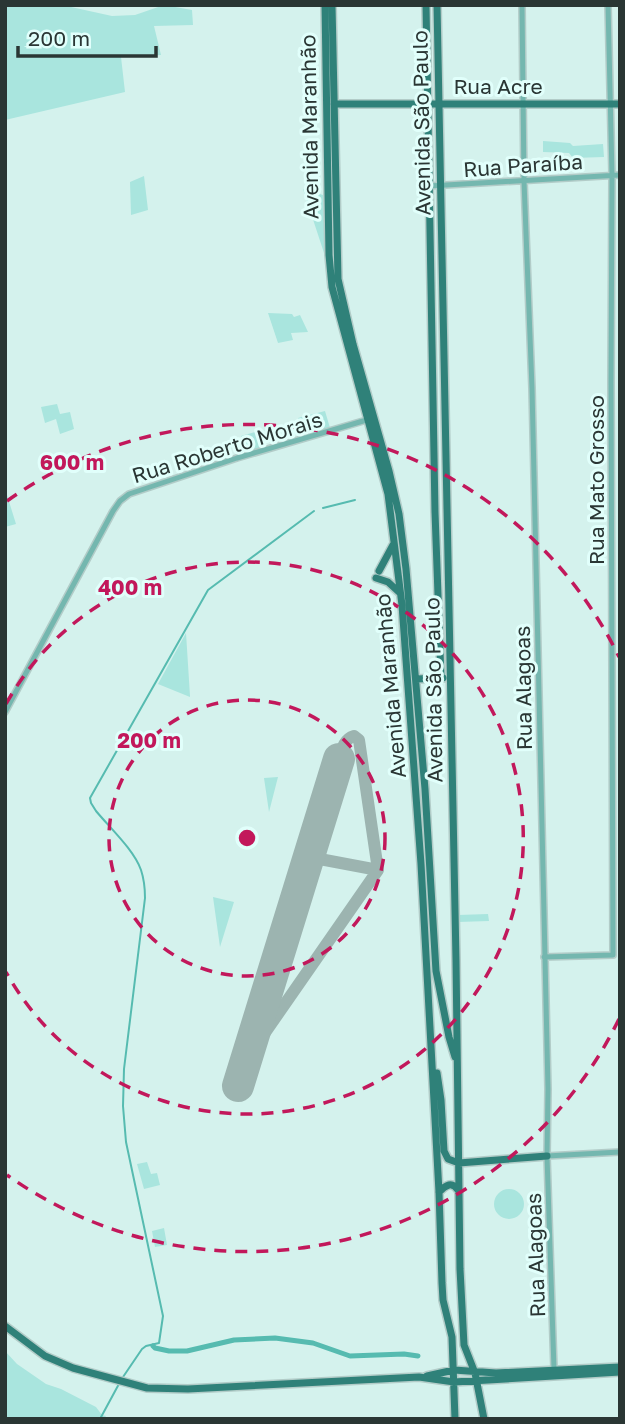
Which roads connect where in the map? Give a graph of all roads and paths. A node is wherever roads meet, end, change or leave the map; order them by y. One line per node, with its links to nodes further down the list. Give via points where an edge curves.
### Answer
1 (325, 5): 17 (main road, Avenida Maranhão, via 331,287)
2 (332, 5): 8 (main road, Avenida Maranhão)
3 (426, 5): 9 (main road, Avenida São Paulo)
4 (437, 5): 10 (main road, Avenida São Paulo)
5 (522, 5): 7 (street, Rua Alagoas)
6 (608, 5): 11 (street, Rua Mato Grosso)
7 (523, 103): 10 (main road, Rua Acre); 11 (main road, Rua Acre); 14 (street, Rua Alagoas)
8 (334, 104): 9 (main road, Rua Acre); 17 (main road, Avenida Maranhão, via 338,279)
9 (427, 104): 10 (main road, Rua Acre); 15 (main road, Avenida São Paulo)
10 (439, 104): 16 (main road, Avenida São Paulo)
11 (615, 104): 12 (street, Rua Mato Grosso)
12 (612, 175): 13 (street, Rua Paraíba); 14 (street, Rua Paraíba); 25 (street, Rua Mato Grosso, via 613,955)
13 (620, 175)
14 (524, 181): 16 (street, Rua Paraíba); 25 (street, Rua Alagoas)
15 (429, 186): 16 (street, Rua Paraíba); 20 (main road, Avenida São Paulo)
16 (440, 186): 21 (main road, Avenida São Paulo)
17 (371, 419): 18 (main road, Avenida Maranhão); 22 (main road, Avenida Maranhão, via 399,514); 23 (street, Rua Roberto Morais, via 237,458 122,499)
18 (394, 541): 19 (main road, Avenida Maranhão); 19 (main road, via 378,574)
19 (401, 593): 24 (main road, Avenida Maranhão)
20 (440, 678): 21 (main road); 22 (main road)
21 (450, 678): 27 (main road, Avenida São Paulo)
22 (416, 679): 24 (main road, Avenida Maranhão)
23 (5, 712)
24 (419, 777): 26 (main road, Avenida Maranhão); 27 (main road, Avenida Maranhão, via 436,971)
25 (544, 957): 29 (street, Rua Alagoas)
26 (431, 1044): 30 (main road, via 444,1153); 32 (main road, Avenida Maranhão)
27 (457, 1064): 30 (main road, Avenida São Paulo)
28 (620, 1152): 29 (street)
29 (547, 1156): 30 (main road); 35 (street, Rua Alagoas)
30 (459, 1163): 31 (main road, Avenida São Paulo)
31 (459, 1190): 32 (main road, via 451,1184); 38 (main road, Avenida São Paulo, via 462,1319 466,1351)
32 (439, 1192): 36 (main road, Avenida Maranhão, via 443,1292)
33 (5, 1326): 39 (main road, via 48,1358 147,1388)
34 (620, 1367): 35 (main road)
35 (554, 1369): 38 (main road)
36 (454, 1370): 38 (main road); 39 (main road); 40 (main road, Avenida Maranhão)
37 (620, 1372): 38 (main road)
38 (476, 1376): 40 (main road); 42 (main road, Avenida São Paulo)
39 (419, 1377): 40 (main road)
40 (454, 1382): 41 (main road, Avenida Maranhão)
41 (454, 1419)
42 (484, 1419)

